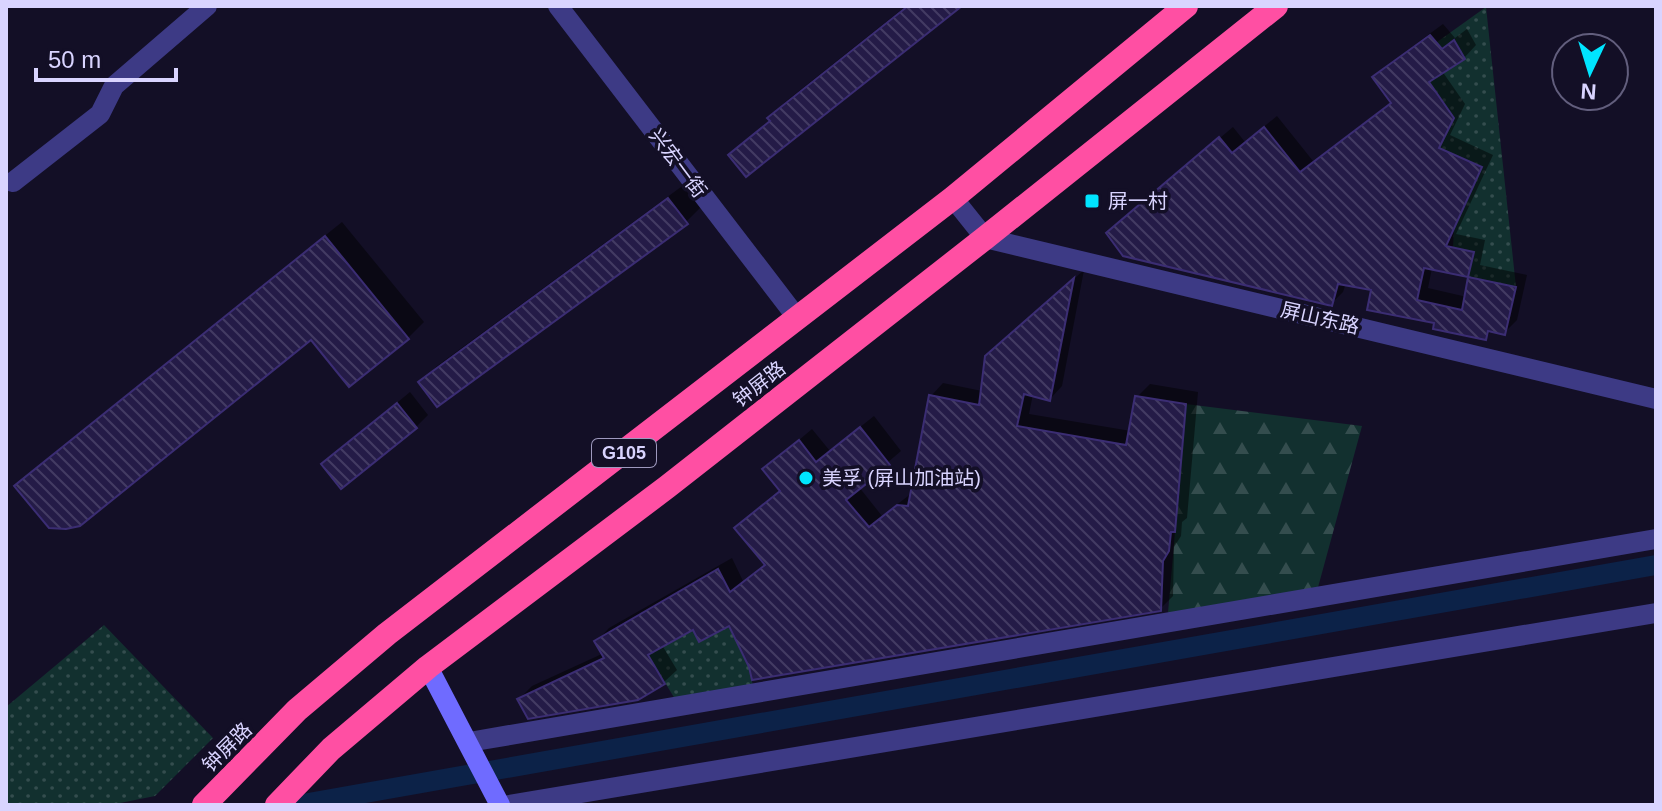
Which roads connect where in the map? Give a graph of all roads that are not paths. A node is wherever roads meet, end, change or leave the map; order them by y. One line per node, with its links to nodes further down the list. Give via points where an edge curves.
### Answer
1 (207, 6): 5 (street, via 114,86 100,114)
2 (558, 6): 8 (street, 兴宏一街)
3 (1186, 6): 6 (highway, 钟屏路 / G105)
4 (1276, 6): 7 (highway, 钟屏路 / G105)
5 (13, 182)
6 (953, 198): 7 (street); 8 (highway, 钟屏路 / G105)
7 (985, 238): 9 (street, 屏山东路); 12 (highway, 钟屏路 / G105)
8 (798, 319): 14 (highway, 钟屏路 / G105, via 387,634 297,710)
9 (1656, 399)
10 (1656, 539): 13 (street)
11 (1656, 613): 17 (street)
12 (428, 667): 13 (street); 15 (highway, 钟屏路 / G105, via 331,749)
13 (473, 751): 16 (street)
14 (204, 805)
15 (277, 805)
16 (500, 805)
17 (509, 805)

